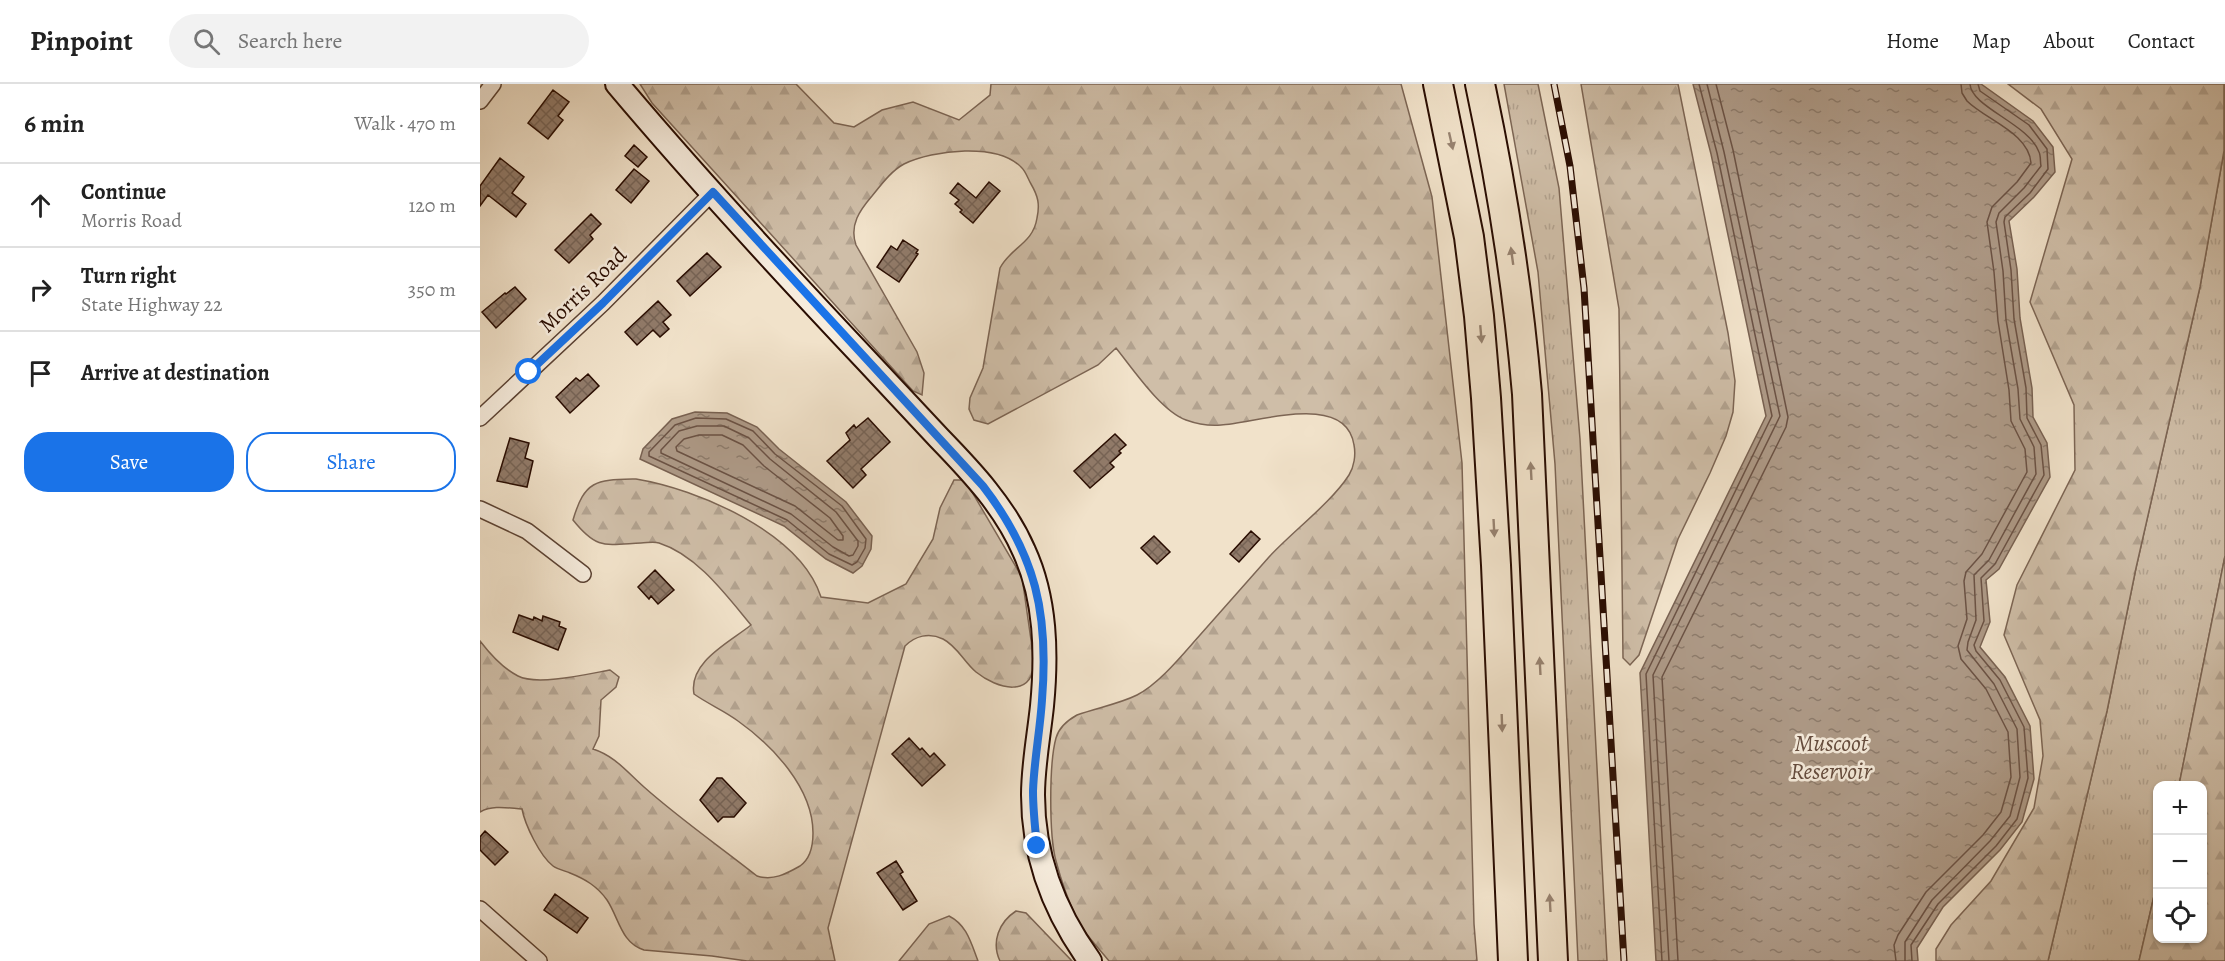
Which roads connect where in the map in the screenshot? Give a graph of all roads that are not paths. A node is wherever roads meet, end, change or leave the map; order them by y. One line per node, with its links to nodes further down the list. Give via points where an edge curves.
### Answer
1 (493, 84): 5 (street)
2 (617, 84): 6 (main road)
3 (1438, 84): 13 (highway, one-way to 13, via 1469,237 1486,398)
4 (1480, 84): 14 (highway, one-way to 4, via 1524,359 1509,230)
5 (480, 101)
6 (713, 192): 7 (street, Morris Road, via 603,303); 12 (main road, via 983,486 1024,551 1038,596 1045,643 1033,794 1037,846 1052,897)
7 (480, 418)
8 (480, 509): 9 (street, via 527,531)
9 (583, 574)
10 (480, 909): 11 (street)
11 (539, 961)
12 (1090, 961)
13 (1512, 961)
14 (1552, 961)

